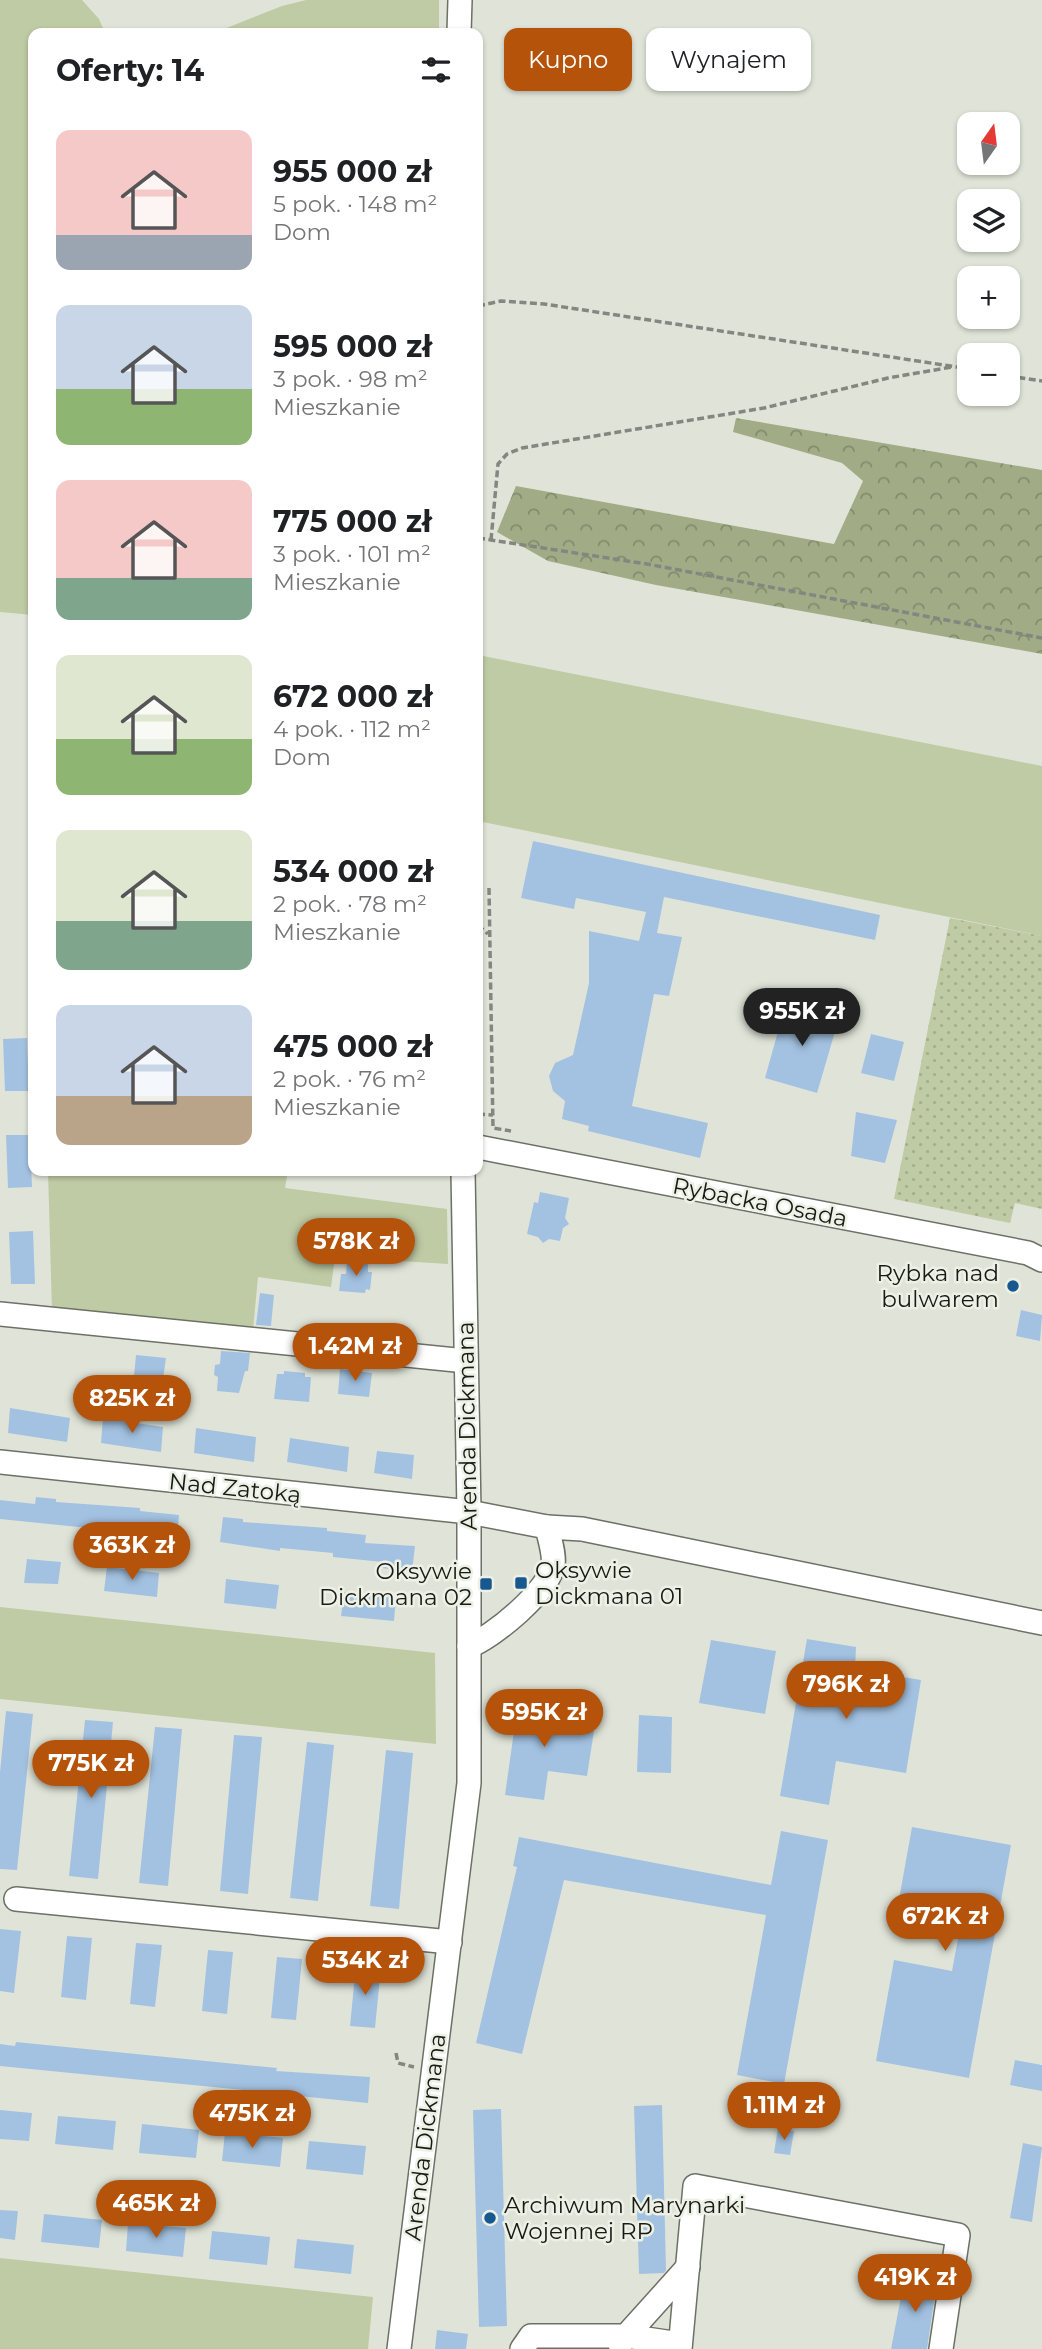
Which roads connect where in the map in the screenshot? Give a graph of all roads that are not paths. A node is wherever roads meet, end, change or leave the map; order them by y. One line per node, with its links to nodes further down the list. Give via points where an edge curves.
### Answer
1 (460, 0): 2 (street)
2 (459, 28)
3 (483, 1148): 5 (street, Rybacka Osada, via 1028,1253)
4 (463, 1176): 7 (street, Arenda Dickmana)
5 (1042, 1260)
6 (0, 1314): 7 (street)
7 (466, 1362): 9 (street, Arenda Dickmana)
8 (0, 1462): 9 (street, Nad Zatoką)
9 (469, 1512): 10 (street, Nad Zatoką); 12 (street, Arenda Dickmana)
10 (547, 1527): 11 (street, Nad Zatoką, via 582,1529); 12 (street, via 554,1565 545,1585 486,1640)
11 (1042, 1623)
12 (470, 1646): 14 (street, Arenda Dickmana, via 469,1783)
13 (16, 1899): 14 (street)
14 (450, 1942): 18 (street, Arenda Dickmana)
15 (688, 2267): 16 (street); 17 (street); 20 (street, via 695,2186 958,2235)
16 (621, 2342): 17 (street); 19 (street, via 531,2336)
17 (680, 2346)
18 (399, 2349)
19 (522, 2349)
20 (941, 2349)

